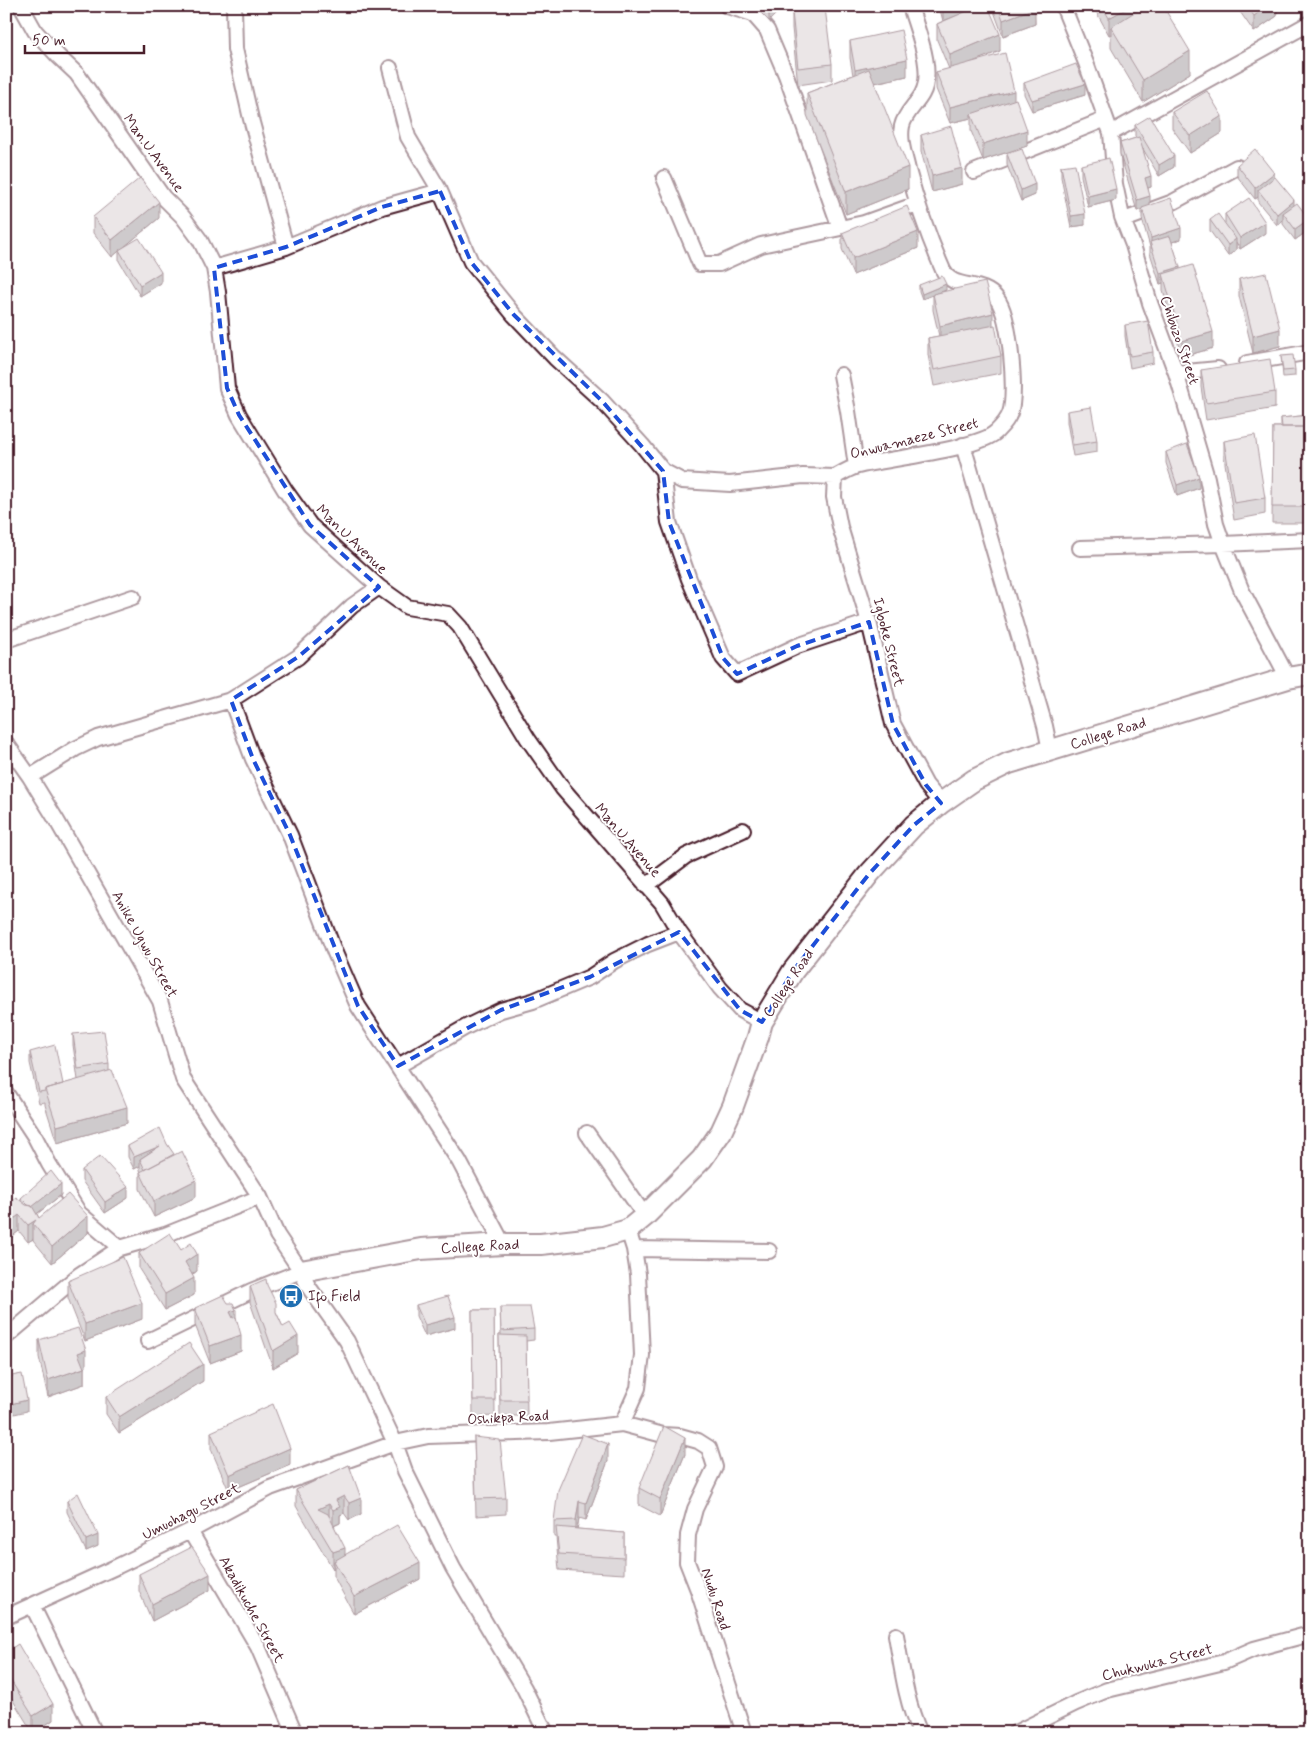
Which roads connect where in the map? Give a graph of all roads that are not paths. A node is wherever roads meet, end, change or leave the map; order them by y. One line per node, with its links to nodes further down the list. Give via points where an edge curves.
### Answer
1 (21, 6): 17 (street, Man.U.Avenue, via 35,31 77,74 163,197 200,240)
2 (234, 6): 16 (street, via 235,49)
3 (728, 6): 15 (street, via 753,14 767,30)
4 (910, 6): 13 (street, Onwuamaeze Street, via 927,77 922,93 902,125 901,142)
5 (1063, 6): 8 (street, Chibuzo Street)
6 (1310, 23): 8 (street)
7 (390, 68): 12 (street, via 408,137)
8 (1109, 126): 10 (street); 14 (street, Chibuzo Street, via 1115,184)
9 (1238, 168): 14 (street, via 1173,202)
10 (974, 172)
11 (664, 178): 15 (street, via 700,264 718,264 761,245)
12 (440, 191): 16 (street, via 382,207); 23 (street, via 471,262 514,316 602,401)
13 (917, 204): 15 (street); 21 (street, Onwuamaeze Street, via 944,273 955,283 983,288 997,299 1005,317 1014,388 1010,414 995,434)
14 (1124, 220): 19 (street, Chibuzo Street)
15 (840, 228)
16 (286, 247): 17 (street)
17 (214, 268): 28 (street, Man.U.Avenue, via 227,388 239,415 310,524)
18 (1310, 352): 19 (street, via 1222,369)
19 (1176, 373): 26 (street, Chibuzo Street)
20 (841, 375): 22 (street)
21 (963, 445): 22 (street, Onwuamaeze Street); 36 (street)
22 (856, 466): 24 (street, Onwuamaeze Street)
23 (663, 471): 24 (street, via 682,481 730,484 803,476); 30 (street, via 669,522 689,579 723,658 737,674 797,646)
24 (835, 478): 30 (street, Igboke Street, via 834,497 840,527)
25 (1310, 540): 26 (street)
26 (1223, 544): 27 (street); 33 (street, Chibuzo Street, via 1242,591)
27 (1080, 548)
28 (379, 587): 34 (street, via 352,606 298,657); 40 (street, Man.U.Avenue, via 407,607 448,614 460,626 528,739 563,789)
29 (133, 597): 31 (street)
30 (868, 622): 38 (street, Igboke Street, via 893,724 926,784)
31 (6, 640)
32 (1310, 674): 33 (main road, College Road)
33 (1288, 678): 36 (main road, College Road)
34 (231, 700): 37 (street, via 98,738); 43 (street, via 254,759 290,835 358,1006)
35 (6, 743): 37 (street, Anike Ugwu Street)
36 (1050, 750): 38 (main road, College Road, via 982,775)
37 (30, 777): 46 (street, Anike Ugwu Street, via 160,1002 183,1079)
38 (941, 803): 42 (main road, College Road, via 914,825 868,874 793,971)
39 (743, 830): 40 (street, via 686,856)
40 (646, 886): 41 (street, Man.U.Avenue, via 662,903)
41 (679, 932): 42 (street, Man.U.Avenue, via 740,1010); 43 (street, via 614,961 590,977 466,1026)
42 (762, 1022): 47 (main road, College Road, via 721,1132 702,1159)
43 (398, 1066): 49 (street, via 459,1161)
44 (6, 1094): 50 (street, via 79,1213)
45 (587, 1133): 47 (street)
46 (260, 1197): 50 (street, via 165,1235); 53 (street, Anike Ugwu Street, via 277,1234)
47 (645, 1216): 48 (main road, College Road)
48 (628, 1230): 49 (main road, College Road, via 603,1237 541,1244); 51 (street)
49 (503, 1244): 53 (main road, College Road, via 420,1249)
50 (120, 1248): 54 (street, via 79,1275)
51 (634, 1249): 52 (street); 56 (street, via 642,1355 638,1388)
52 (769, 1250)
53 (301, 1271): 55 (street, via 251,1291); 57 (street, Anike Ugwu Street, via 347,1341)
54 (6, 1338)
55 (148, 1341)
56 (622, 1424): 57 (street, Oshikpa Road, via 549,1432 428,1436); 66 (street, Nudu Road, via 662,1435 698,1440 709,1448 715,1467 695,1509 688,1535 687,1562)
57 (395, 1443): 58 (street, Umuohagu Street, via 270,1488); 65 (street, Anike Ugwu Street, via 405,1471 453,1568 524,1688)
58 (190, 1531): 59 (street, Umuohagu Street); 64 (street, Akadikuche Street, via 258,1647)
59 (32, 1605): 60 (street, Umuohagu Street); 63 (street)
60 (6, 1617)
61 (1310, 1634): 68 (street, Chukwuka Street, via 1254,1649 1224,1662 1107,1690)
62 (896, 1635): 67 (street, via 905,1688)
63 (95, 1733)
64 (295, 1733)
65 (546, 1733)
66 (744, 1733)
67 (920, 1733)
68 (1016, 1733)

